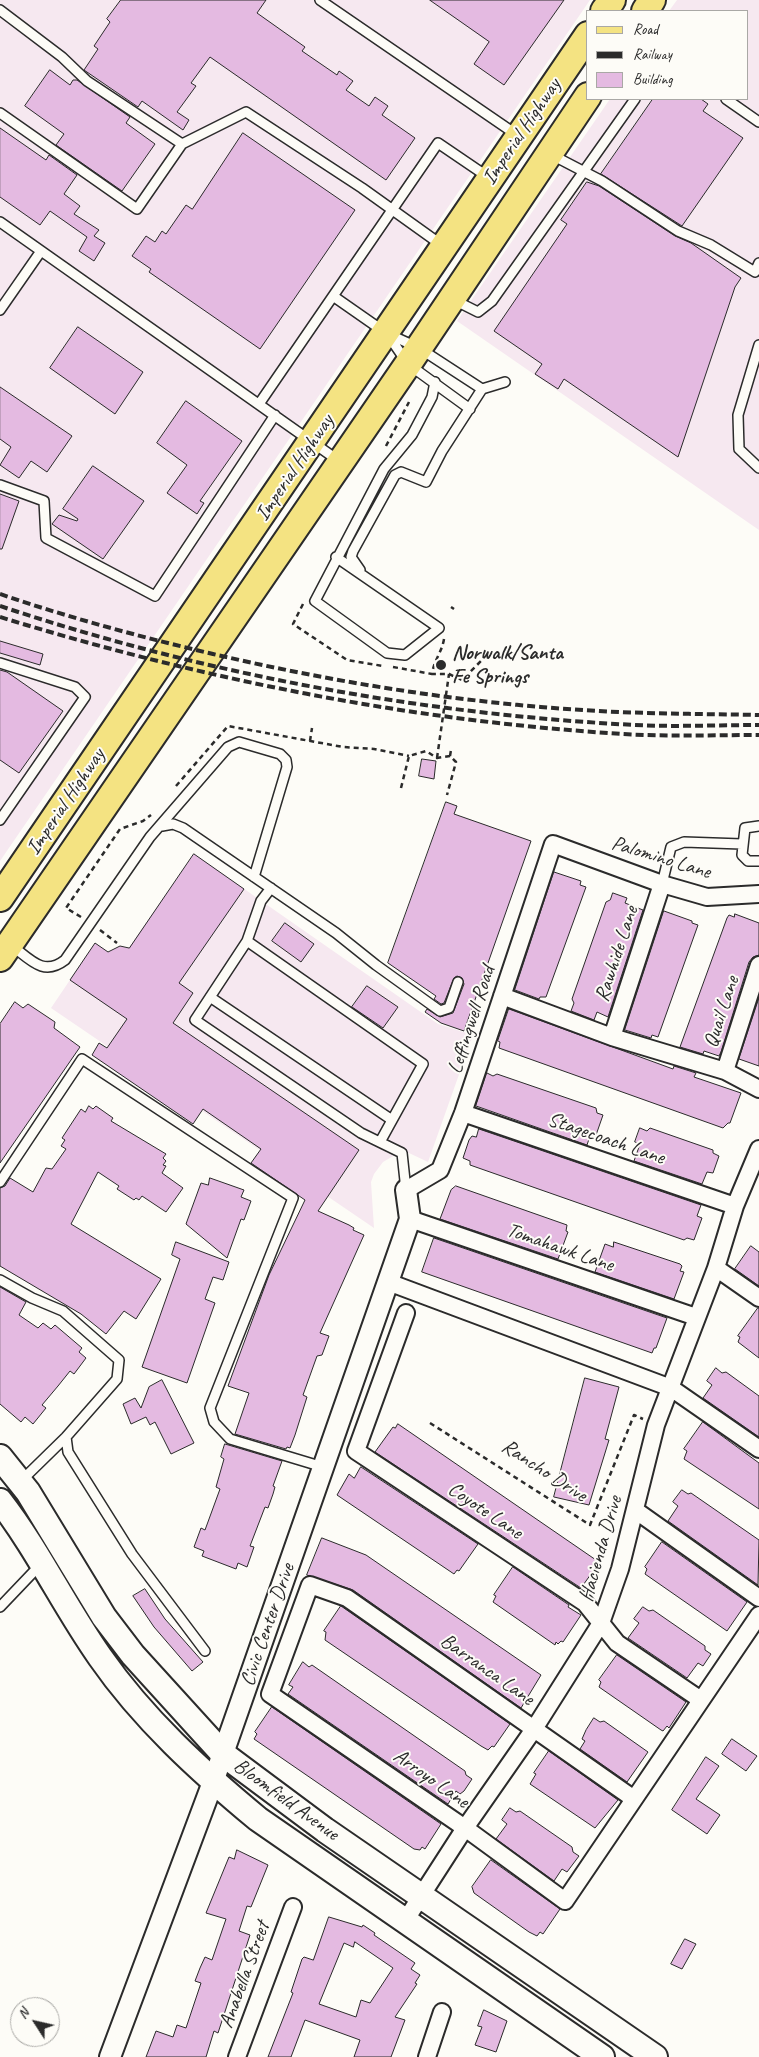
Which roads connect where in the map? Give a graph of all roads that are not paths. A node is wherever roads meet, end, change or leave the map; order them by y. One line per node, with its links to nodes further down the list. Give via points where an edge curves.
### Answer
1 (320, 0): 9 (lane)
2 (0, 10): 10 (lane, via 62,57 87,81)
3 (586, 39): 9 (main road, Imperial Highway)
4 (586, 99): 11 (main road, Imperial Highway)
5 (634, 100): 12 (lane)
6 (727, 100): 8 (lane)
7 (0, 113): 10 (lane, via 137,209)
8 (759, 122)
9 (520, 136): 13 (main road, Imperial Highway)
10 (182, 144): 14 (lane, via 246,112)
11 (549, 154): 12 (lane); 20 (main road, Imperial Highway)
12 (585, 172): 18 (lane, via 678,231); 20 (lane, via 492,301 478,312)
13 (490, 179): 14 (lane, via 438,143); 16 (main road, Imperial Highway)
14 (392, 210): 16 (lane); 19 (lane)
15 (0, 222): 17 (lane)
16 (444, 248): 22 (main road, Imperial Highway)
17 (41, 252): 21 (lane); 28 (lane)
18 (758, 270)
19 (333, 296): 22 (lane); 28 (lane)
20 (452, 299): 24 (main road, Imperial Highway)
21 (0, 310)
22 (386, 333): 24 (lane); 24 (lane); 31 (main road, Imperial Highway)
23 (759, 345): 33 (lane, via 738,415 739,449)
24 (414, 356): 25 (lane); 27 (lane); 32 (main road, Imperial Highway)
25 (434, 382): 29 (lane); 35 (lane, via 432,397 412,435 384,469)
26 (505, 382): 27 (lane)
27 (482, 389): 29 (lane)
28 (259, 404): 30 (lane)
29 (470, 409): 36 (lane, via 426,482 406,473 396,475 351,557)
30 (275, 415): 31 (lane); 34 (lane, via 155,596 46,538 44,501)
31 (313, 442): 32 (lane); 45 (main road, Imperial Highway)
32 (341, 462): 50 (main road, Imperial Highway)
33 (759, 468)
34 (0, 485)
35 (336, 557): 36 (lane); 36 (lane, via 315,601 387,652 405,655 439,628)
36 (366, 578)
37 (0, 663): 38 (lane, via 75,688 85,697)
38 (0, 820)
39 (162, 826): 44 (lane, via 178,826); 44 (lane, via 228,747 239,742 280,754 287,767); 50 (lane, via 150,837 66,960 55,967 44,968)
40 (759, 826): 42 (lane, via 745,828)
41 (553, 844): 46 (street, Palomino Lane); 53 (street, Leffingwell Road)
42 (742, 844): 43 (lane, via 744,859); 46 (lane, via 684,842 671,847)
43 (759, 861)
44 (254, 877): 47 (lane)
45 (7, 883)
46 (662, 884): 48 (street, Palomino Lane, via 707,896); 55 (street, Rawhide Lane)
47 (271, 888): 49 (lane, via 262,901); 52 (lane, via 440,1011 449,1008)
48 (759, 894)
49 (247, 941): 54 (lane); 59 (lane, via 423,1064)
50 (3, 946)
51 (759, 965): 56 (street, Quail Lane)
52 (458, 982)
53 (502, 996): 55 (street); 58 (street, Leffingwell Road)
54 (210, 997): 59 (lane); 60 (lane, via 195,1020 361,1133)
55 (612, 1037): 56 (street)
56 (725, 1071): 57 (street)
57 (759, 1089)
58 (463, 1113): 63 (street, Leffingwell Road, via 440,1170); 64 (street, Stagecoach Lane)
59 (392, 1120): 60 (lane)
60 (380, 1142): 63 (lane, via 402,1153)
61 (759, 1149): 64 (street, Hacienda Drive)
62 (0, 1182): 76 (lane, via 82,1060 293,1198 210,1408 214,1422 230,1439)
63 (406, 1190): 65 (street, Civic Center Drive)
64 (735, 1206): 66 (street, Hacienda Drive)
65 (410, 1219): 68 (street, Civic Center Drive); 71 (street, Tomahawk Lane)
66 (716, 1268): 69 (street); 71 (street, Hacienda Drive)
67 (0, 1280): 73 (lane, via 63,1311 119,1360 117,1379)
68 (388, 1282): 72 (street); 76 (street, Civic Center Drive)
69 (759, 1298)
70 (406, 1313): 86 (street, Coyote Lane, via 356,1451 585,1603)
71 (696, 1317): 72 (street, Hacienda Drive)
72 (671, 1388): 74 (street); 79 (street, Hacienda Drive, via 656,1425)
73 (66, 1437): 77 (lane); 87 (lane, via 68,1452 132,1554)
74 (759, 1450)
75 (0, 1457): 77 (main road, Bloomfield Avenue)
76 (323, 1466): 90 (street, Civic Center Drive)
77 (10, 1480): 80 (main road, Bloomfield Avenue)
78 (0, 1500): 81 (main road, Bloomfield Avenue)
79 (635, 1510): 83 (street); 86 (street, Hacienda Drive)
80 (65, 1551): 81 (main road); 90 (main road, Bloomfield Avenue, via 104,1617 133,1655)
81 (43, 1563): 84 (lane); 91 (main road, Bloomfield Avenue, via 82,1631 107,1666 158,1728)
82 (310, 1585): 89 (street, Barranca Lane, via 346,1598); 93 (street, Arroyo Lane, via 270,1694)
83 (759, 1598)
84 (0, 1608)
85 (759, 1615): 88 (street)
86 (601, 1624): 88 (street, Coyote Lane, via 617,1643); 89 (street, Hacienda Drive)
87 (205, 1651)
88 (701, 1700): 92 (street)
89 (534, 1729): 92 (street, Barranca Lane); 93 (street, Hacienda Drive)
90 (223, 1754): 91 (street, Civic Center Drive); 94 (main road, Bloomfield Avenue, via 325,1830)
91 (214, 1782): 96 (main road, Bloomfield Avenue, via 258,1819); 100 (street, Civic Center Drive)
92 (634, 1799): 93 (street, Arroyo Lane, via 565,1901)
93 (465, 1828): 94 (street, Hacienda Drive)
94 (423, 1896): 96 (street, Hacienda Drive); 97 (main road, Bloomfield Avenue)
95 (293, 1908): 101 (street, Anabella Street)
96 (404, 1921): 98 (main road, Bloomfield Avenue)
97 (538, 1975): 98 (main road); 104 (main road, Bloomfield Avenue)
98 (518, 2000): 103 (main road, Bloomfield Avenue)
99 (442, 2012): 102 (street)
100 (110, 2057)
101 (238, 2057)
102 (427, 2057)
103 (602, 2057)
104 (655, 2057)

